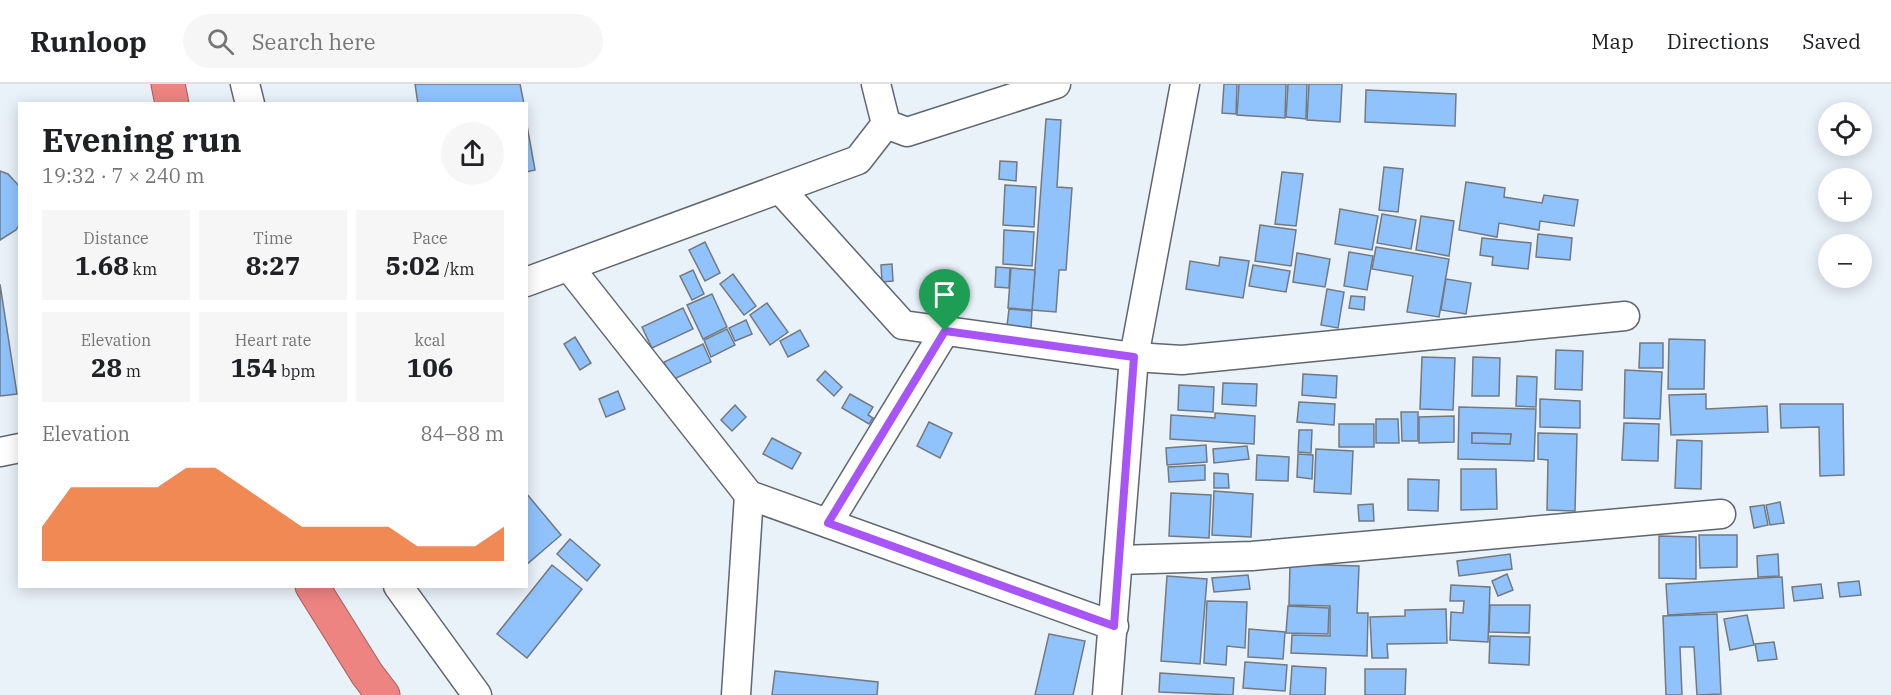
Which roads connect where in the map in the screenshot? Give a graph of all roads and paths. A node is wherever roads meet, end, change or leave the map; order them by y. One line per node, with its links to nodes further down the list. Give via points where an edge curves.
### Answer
1 (168, 84): 6 (highway)
2 (245, 84): 7 (street)
3 (876, 84): 8 (street)
4 (1056, 84): 8 (street, via 907,132)
5 (1185, 84): 14 (street)
6 (172, 102)
7 (250, 102)
8 (886, 124): 9 (street, via 858,160)
9 (780, 189): 10 (street); 13 (street, via 903,325)
10 (569, 267): 11 (street); 17 (street)
11 (528, 281)
12 (1625, 316): 14 (street, via 1182,360)
13 (945, 331): 14 (street); 19 (street)
14 (1134, 357): 20 (street)
15 (18, 448): 16 (street)
16 (0, 452)
17 (749, 495): 19 (street); 26 (street)
18 (1721, 514): 20 (street, via 1252,556)
19 (828, 523): 23 (street)
20 (1119, 560): 23 (street)
21 (399, 588): 25 (street)
22 (320, 593): 24 (highway)
23 (1114, 626): 27 (street)
24 (383, 695)
25 (477, 695)
26 (736, 695)
27 (1107, 695)

